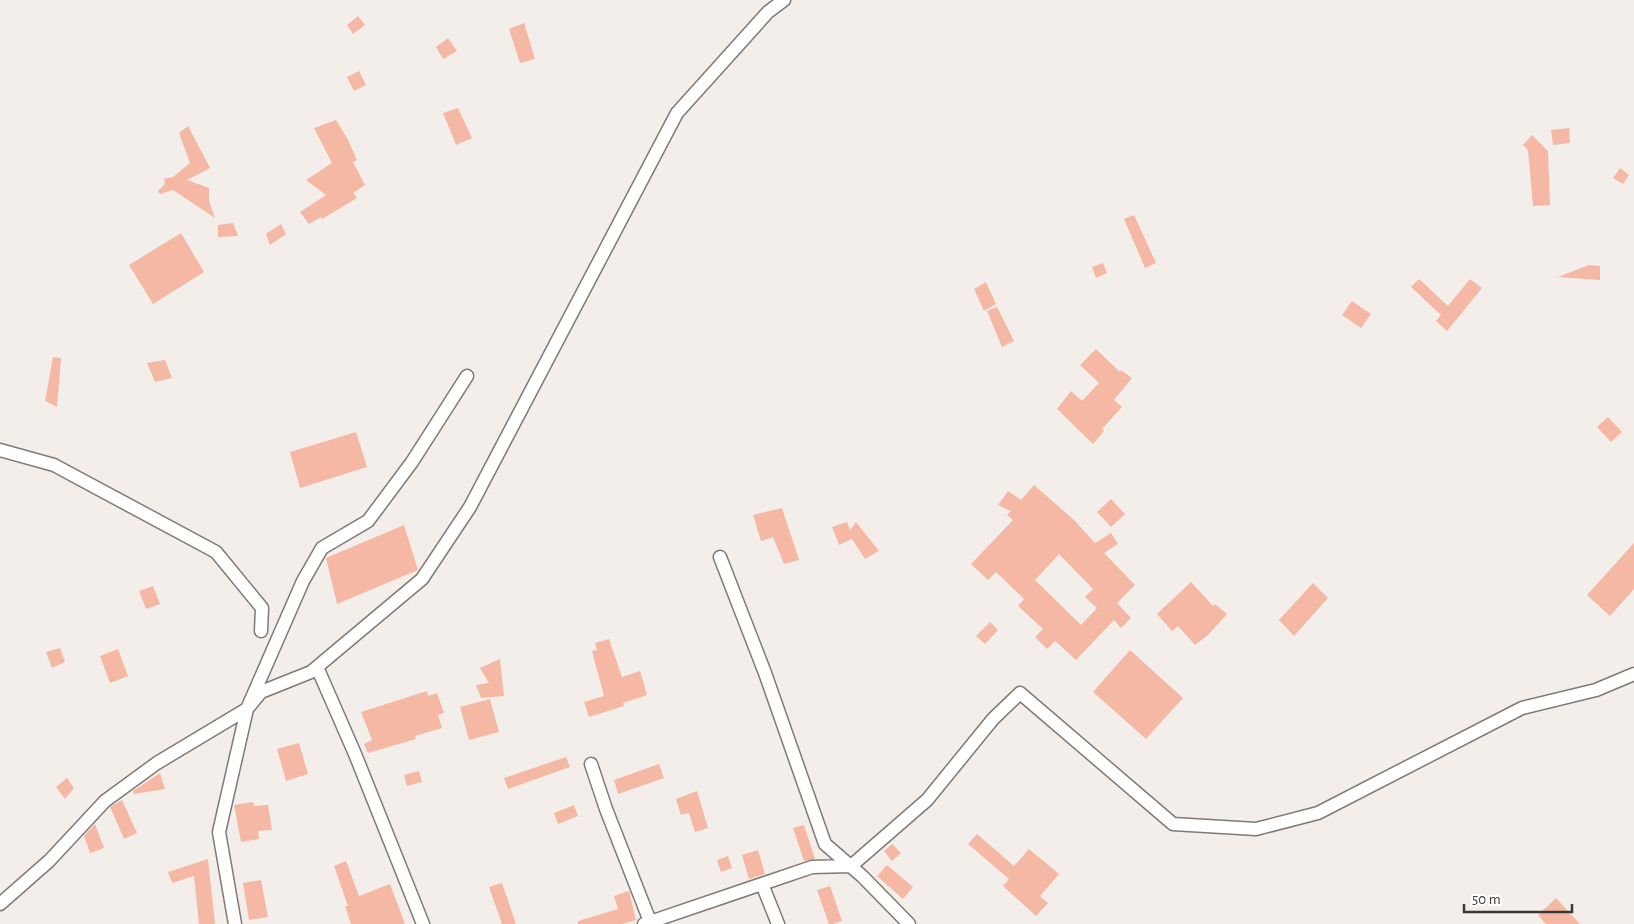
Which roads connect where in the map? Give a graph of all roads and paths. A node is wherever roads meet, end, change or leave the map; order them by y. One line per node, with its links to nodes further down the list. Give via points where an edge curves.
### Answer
1 (784, 0): 6 (street, via 768,12 677,113 470,507 422,579)
2 (467, 376): 8 (street, via 412,462 368,521 322,548 303,581)
3 (0, 450): 5 (street, via 54,464 216,552 262,608)
4 (720, 557): 10 (street, via 825,844)
5 (261, 631)
6 (317, 667): 8 (street, via 261,692); 15 (street, via 356,754)
7 (1634, 674): 10 (street, via 1596,690 1522,708 1318,813 1256,830 1173,824 1020,693 993,719 926,800)
8 (247, 709): 12 (street, via 157,763 105,801 49,860); 14 (street, via 219,832)
9 (591, 764): 13 (street)
10 (851, 866): 11 (street, via 812,867); 17 (street)
11 (762, 884): 13 (street); 16 (street)
12 (0, 904)
13 (649, 923)
14 (235, 924)
15 (423, 924)
16 (778, 924)
17 (909, 924)

